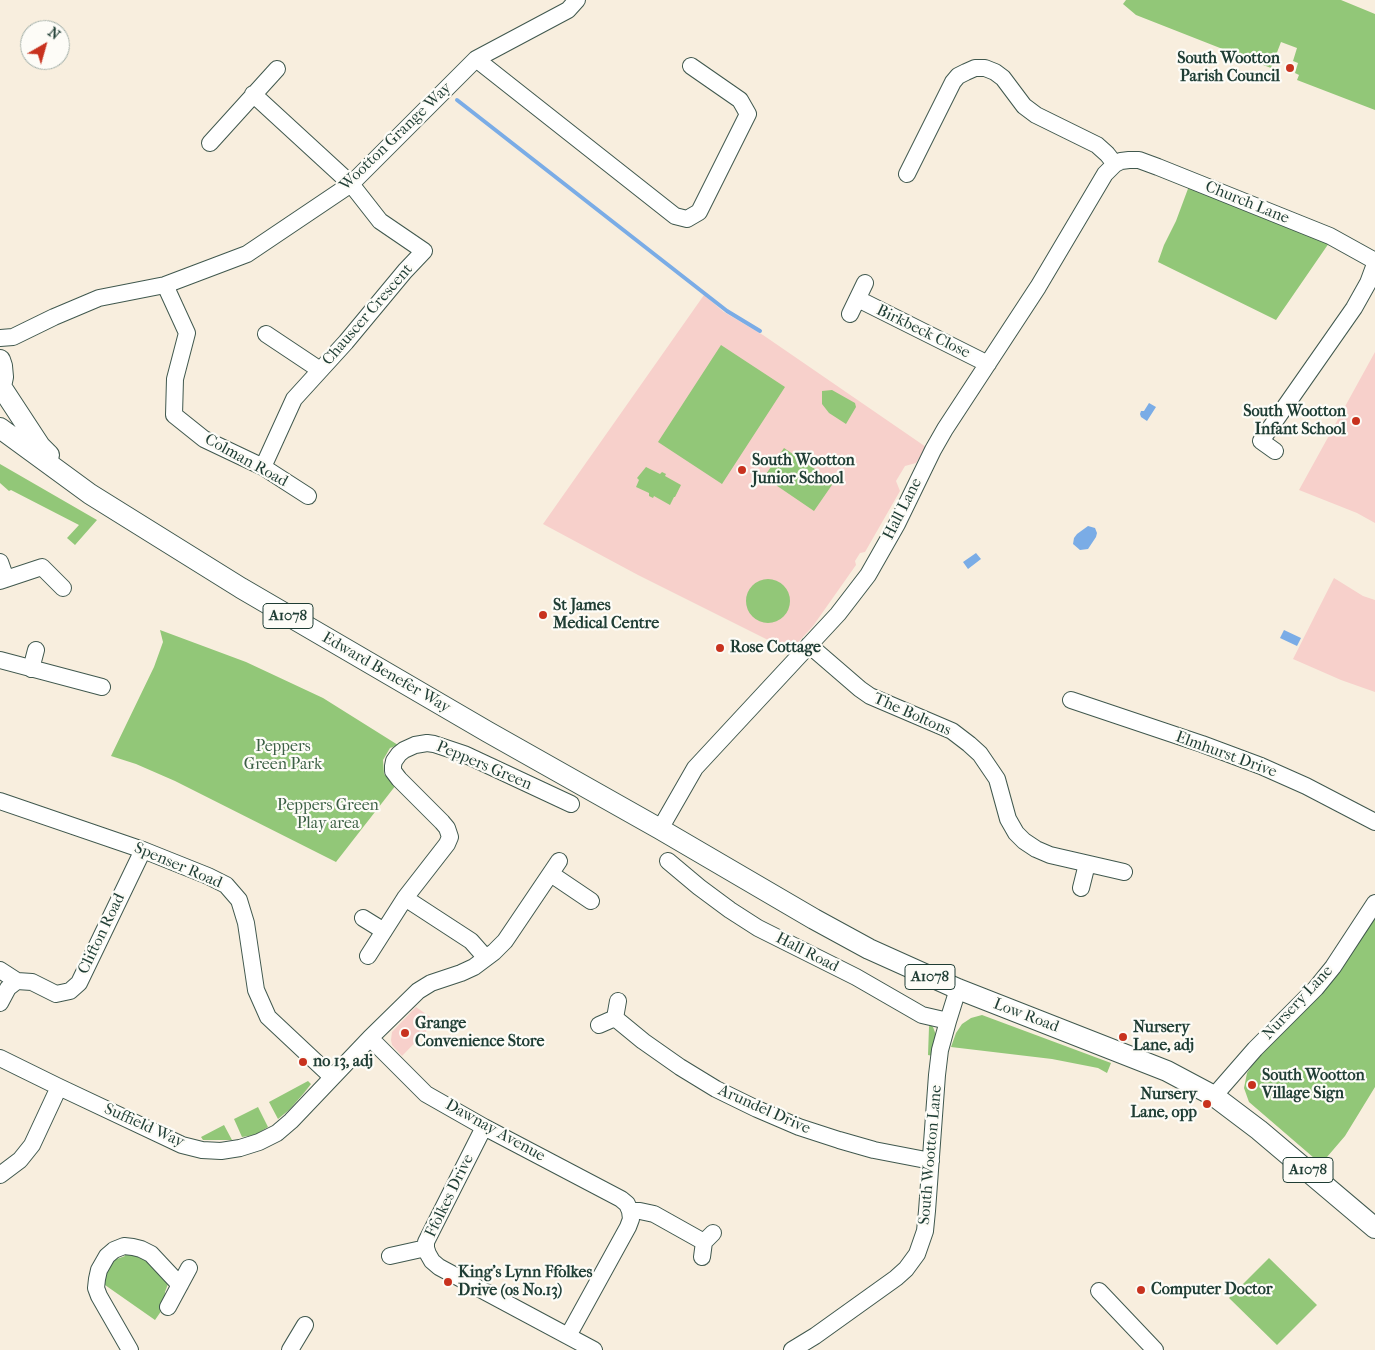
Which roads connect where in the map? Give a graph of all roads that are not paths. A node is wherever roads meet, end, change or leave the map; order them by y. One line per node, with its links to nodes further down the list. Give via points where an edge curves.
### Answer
1 (577, 0): 2 (street, Wootton Grange Way, via 568,10)
2 (476, 58): 3 (street, via 676,216 687,219 699,212 748,114 740,100); 9 (street, Wootton Grange Way)
3 (691, 66)
4 (277, 69): 5 (street)
5 (253, 94): 6 (street); 9 (street, Chauscer Crescent)
6 (210, 143)
7 (1115, 164): 8 (street, via 1096,145 1024,106 1003,78 985,68 975,68 953,82); 10 (street, Church Lane, via 1139,160 1158,167 1330,236); 18 (street, Hall Lane, via 1105,174)
8 (907, 174)
9 (351, 184): 12 (street, Wootton Grange Way, via 247,254); 19 (street, Chauscer Crescent, via 380,221 427,253 405,271)
10 (1375, 263): 22 (street, via 1354,308 1255,437)
11 (865, 283): 13 (street, Birkbeck Close)
12 (164, 285): 16 (street, Wootton Grange Way, via 98,298); 23 (street, Colman Road, via 187,333 175,378 174,415 204,439)
13 (858, 299): 14 (street, Birkbeck Close); 18 (street, Birkbeck Close)
14 (850, 314)
15 (266, 334): 19 (street)
16 (7, 337): 17 (street, Wootton Grange Way)
17 (1, 363): 20 (main road, Edward Benefer Way / A1078)
18 (988, 364): 29 (street, Hall Lane, via 933,450 868,575)
19 (320, 370): 23 (street, Chauscer Crescent, via 294,399)
20 (1, 390): 24 (main road, Edward Benefer Way / A1078, via 40,446)
21 (0, 428): 24 (main road, Edward Benefer Way / A1078)
22 (1275, 451)
23 (263, 467): 25 (street, Colman Road)
24 (90, 494): 38 (main road, Edward Benefer Way / A1078, via 298,622)
25 (308, 496)
26 (0, 562): 27 (street)
27 (3, 580): 28 (street, via 49,565)
28 (63, 588)
29 (809, 645): 38 (street, Hall Lane, via 694,768); 41 (street, The Boltons, via 860,690 962,738 994,773 1008,819 1016,833 1036,849)
30 (36, 650): 32 (street)
31 (0, 660): 32 (street)
32 (31, 669): 33 (street)
33 (102, 688)
34 (1071, 700): 37 (street, Elmhurst Drive, via 1261,766)
35 (0, 800): 39 (street, Spenser Road)
36 (571, 804): 44 (street, Peppers Green, via 456,751 426,743 404,750 394,761 393,771 447,828 450,837)
37 (1375, 822)
38 (660, 828): 53 (main road, Low Road / A1078, via 869,949)
39 (143, 850): 52 (street, Clifton Road, via 79,983 70,991 56,994 32,982); 61 (street, Spenser Road, via 226,885 239,900 246,923 256,990 268,1017)
40 (676, 864): 57 (street, Hall Road, via 730,910 859,972 922,1015)
41 (1087, 864): 42 (street, The Boltons); 43 (street)
42 (1124, 872)
43 (1081, 888)
44 (405, 898): 48 (street, Peppers Green); 50 (street, via 471,941)
45 (591, 901): 50 (street, via 555,868 505,941)
46 (1375, 903): 63 (street, Nursery Lane, via 1322,981)
47 (363, 918): 48 (street)
48 (384, 930): 49 (street, Peppers Green)
49 (368, 956)
50 (486, 958): 59 (street, via 461,973 418,991)
51 (0, 970): 52 (street, Clifton Road)
52 (17, 980): 55 (street)
53 (958, 989): 57 (street, South Wootton Lane); 63 (main road, Low Road / A1078, via 1167,1071)
54 (618, 1001): 56 (street)
55 (0, 1003)
56 (615, 1018): 58 (street); 65 (street, Arundel Drive, via 680,1067 757,1109 839,1140)
57 (948, 1021): 65 (street, South Wootton Lane, via 940,1050)
58 (599, 1025)
59 (370, 1038): 61 (street); 64 (street, Dawnay Avenue, via 426,1094)
60 (0, 1058): 62 (street, Suffield Way)
61 (332, 1077): 62 (street, Suffield Way, via 276,1134 240,1148 221,1151 182,1145)
62 (59, 1088): 66 (street, via 32,1146)
63 (1214, 1096): 68 (main road, Low Road / A1078)
64 (484, 1127): 67 (street, Dawnay Avenue, via 622,1199); 70 (street, Ffolkes Drive, via 426,1242)
65 (932, 1161): 81 (street, South Wootton Lane, via 925,1231 917,1254 906,1270)
66 (0, 1176)
67 (630, 1211): 69 (street, via 654,1214); 77 (street, via 628,1227)
68 (1375, 1228)
69 (707, 1244)
70 (426, 1248): 71 (street); 77 (street, Ffolkes Drive, via 439,1267)
71 (390, 1256)
72 (189, 1268): 73 (street)
73 (180, 1284): 75 (street); 78 (street, via 151,1254 141,1249 124,1246 107,1256 96,1278 96,1288)
74 (1099, 1291): 82 (street)
75 (168, 1307)
76 (304, 1325): 79 (street)
77 (568, 1336): 80 (street, Ffolkes Drive)
78 (130, 1350)
79 (290, 1350)
80 (594, 1350)
81 (792, 1350)
82 (1155, 1350)

